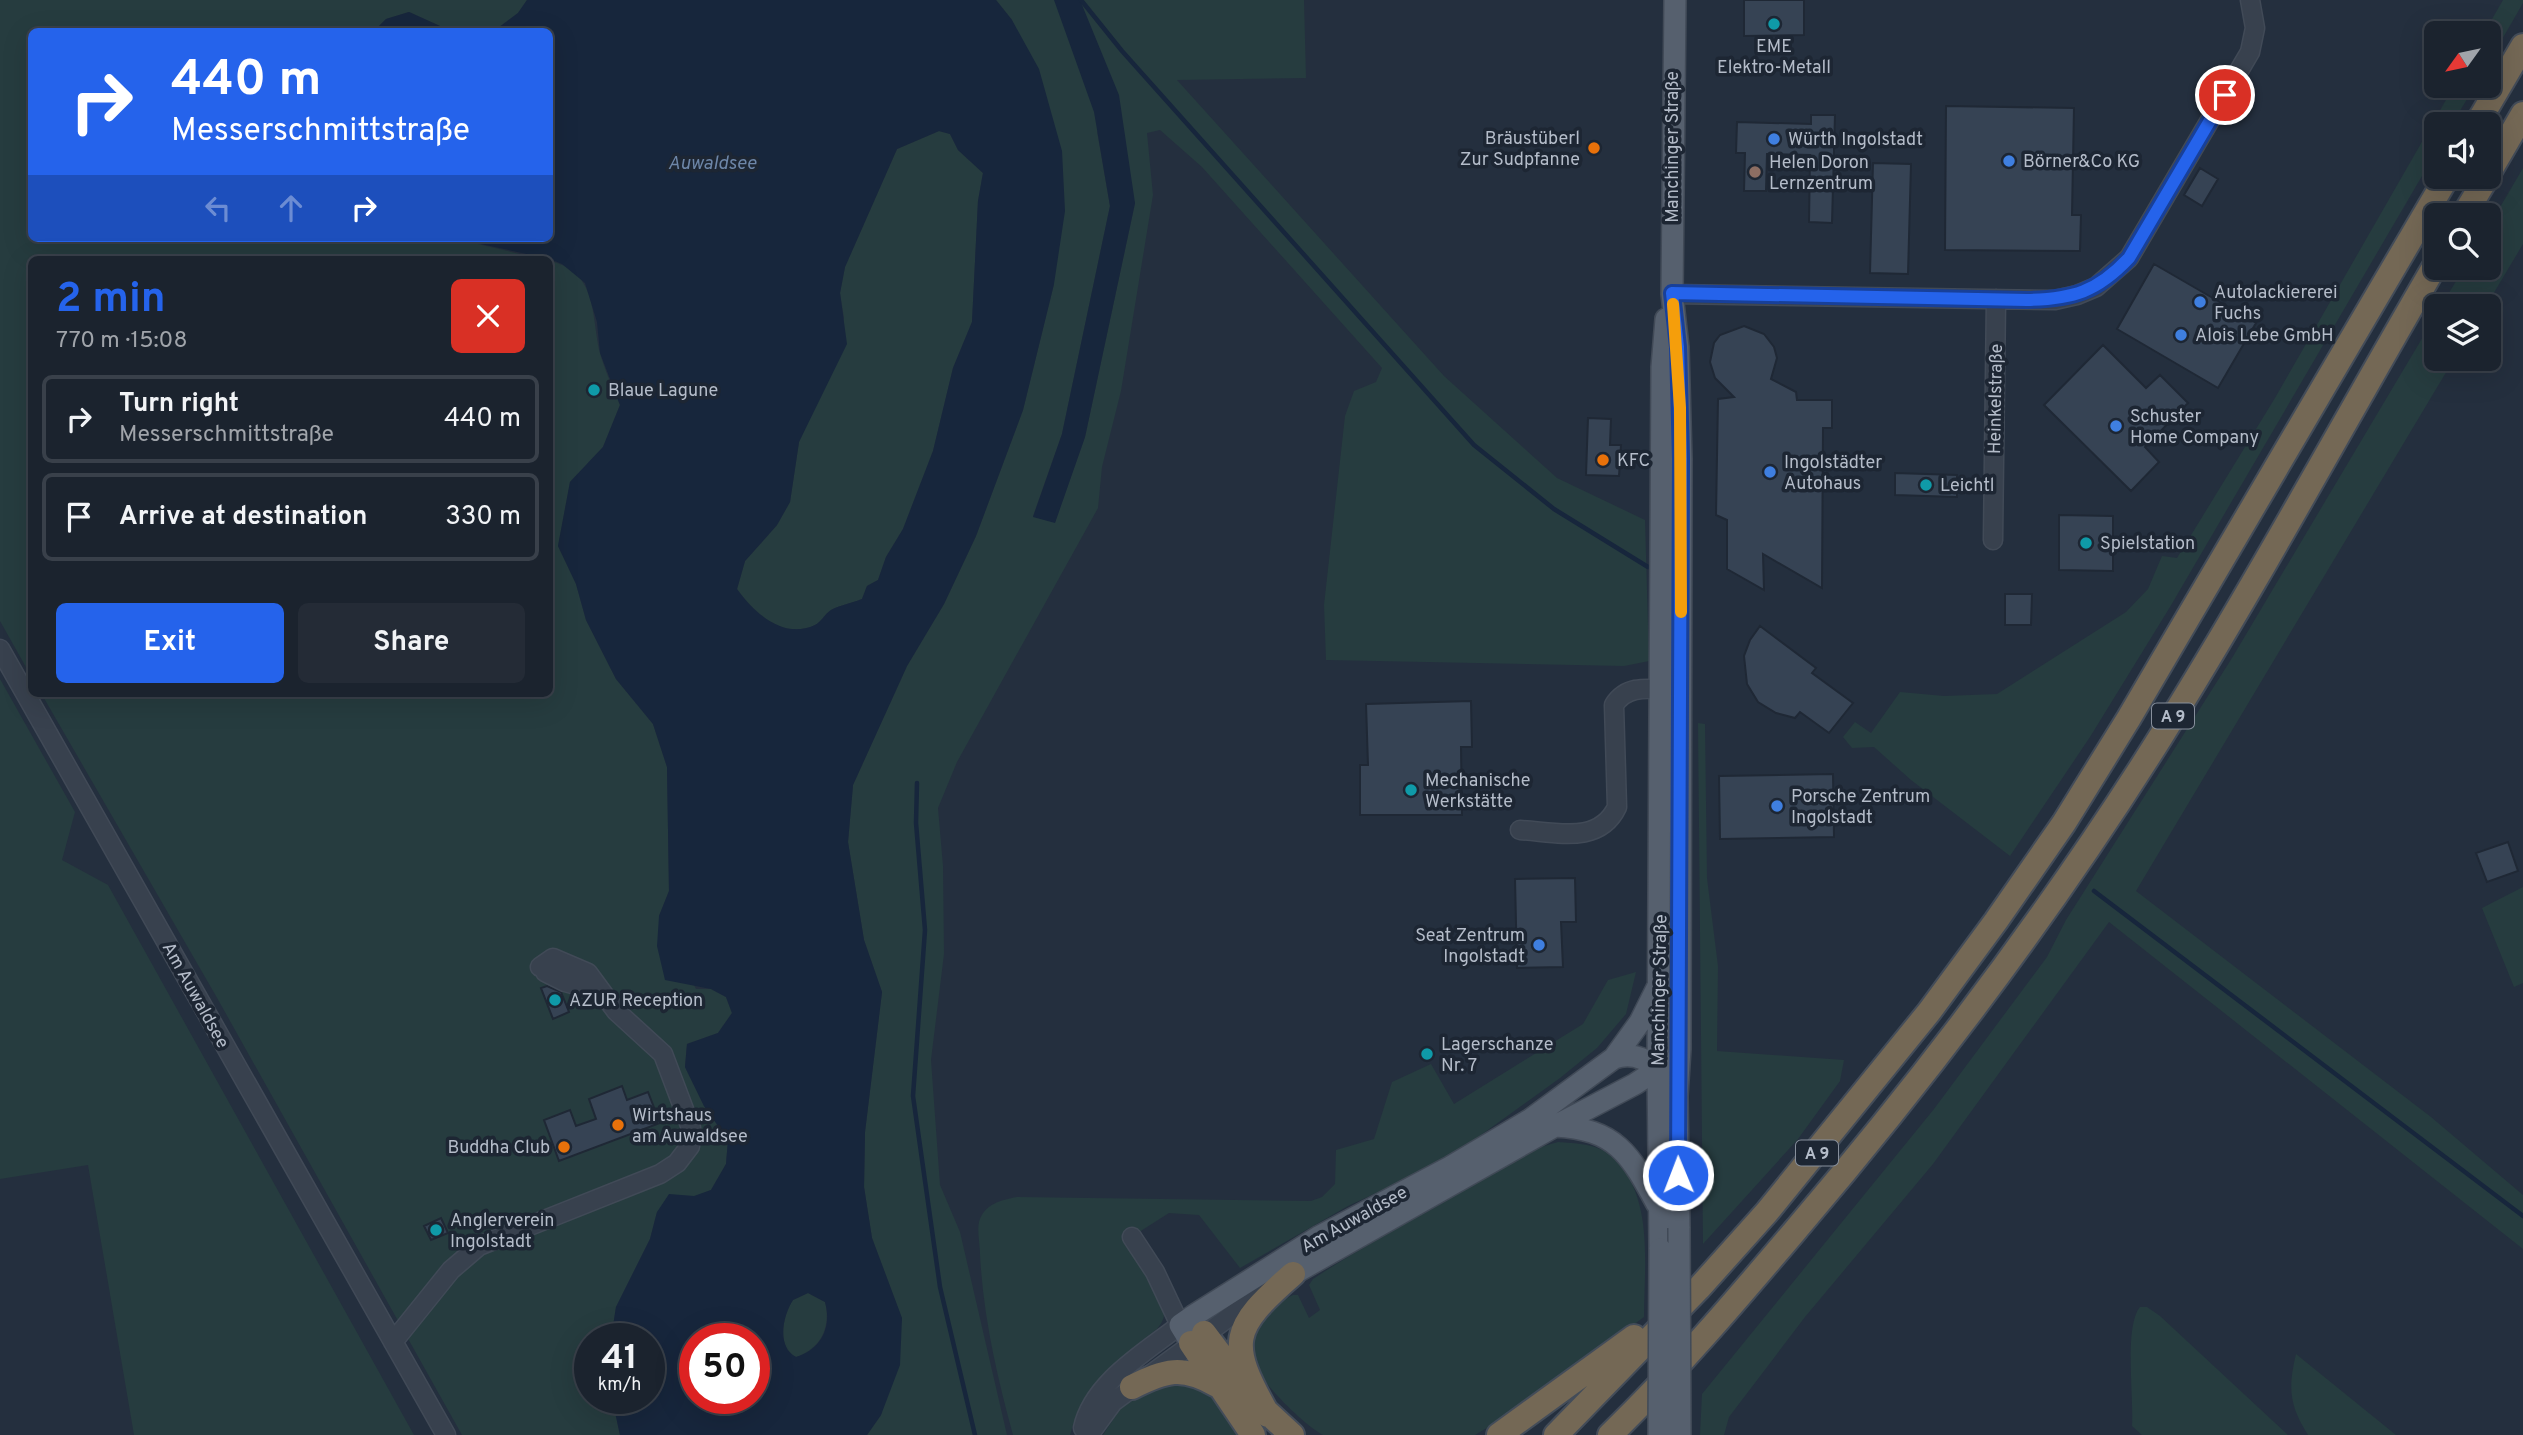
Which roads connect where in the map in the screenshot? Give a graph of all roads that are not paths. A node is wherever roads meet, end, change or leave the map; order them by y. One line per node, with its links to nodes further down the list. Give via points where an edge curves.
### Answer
1 (1675, 0): 9 (main road, Manchinger Straße)
2 (2250, 0): 10 (street, via 2255,28 2250,52 2129,258 2096,287 2077,295 2055,300)
3 (2523, 46): 4 (highway)
4 (2484, 112)
5 (2523, 114): 6 (highway)
6 (2501, 152)
7 (2439, 189): 25 (highway, A 9, via 2064,823 1929,1012 1842,1123)
8 (2427, 280): 38 (highway, A 9, via 2159,740 2007,964 1871,1141 1661,1386)
9 (1672, 293): 10 (street); 13 (main road, Manchinger Straße, via 1662,368)
10 (1996, 299): 11 (street, Heinkelstraße)
11 (1993, 540)
12 (0, 649): 27 (street, Am Auwaldsee)
13 (1672, 690): 14 (street, via 1633,689 1614,705 1617,807 1602,828 1588,832); 16 (main road, Manchinger Straße); 17 (main road, Manchinger Straße)
14 (1520, 830)
15 (542, 969): 27 (street, via 553,958 588,973 663,1054 691,1128 690,1146 677,1163 660,1174 479,1246 451,1270)
16 (1659, 983): 18 (main road, Am Auwaldsee, via 1640,1022); 19 (main road, Manchinger Straße)
17 (1680, 1049): 19 (main road, Am Auwaldsee); 20 (main road, Manchinger Straße)
18 (1614, 1058): 19 (main road, via 1640,1057); 26 (main road, Am Auwaldsee, via 1531,1119 1331,1230)
19 (1658, 1069): 20 (main road); 21 (main road, Am Auwaldsee); 22 (main road, Manchinger Straße)
20 (1677, 1096): 40 (main road, Manchinger Straße, bridge)
21 (1555, 1126): 22 (main road, via 1594,1132 1621,1147); 24 (main road, Am Auwaldsee)
22 (1658, 1206): 39 (main road, Manchinger Straße, bridge)
23 (1132, 1237): 26 (street)
24 (1293, 1274): 26 (street, Am Auwaldsee); 30 (highway, via 1258,1306 1241,1333 1243,1368)
25 (1699, 1288): 36 (highway); 37 (highway, A 9)
26 (1192, 1329): 28 (highway); 29 (street, Am Auwaldsee); 30 (highway); 32 (street, Am Auwaldsee, via 1114,1377 1091,1408)
27 (393, 1342): 31 (street, Am Auwaldsee)
28 (1217, 1385): 29 (highway, via 1175,1371); 34 (highway)
29 (1132, 1387): 33 (street, Am Auwaldsee, via 1099,1417)
30 (1268, 1415): 35 (highway)
31 (446, 1435)
32 (1082, 1435)
33 (1089, 1435)
34 (1252, 1435)
35 (1292, 1435)
36 (1499, 1435)
37 (1556, 1435)
38 (1610, 1435)
39 (1659, 1435)
40 (1680, 1435)

